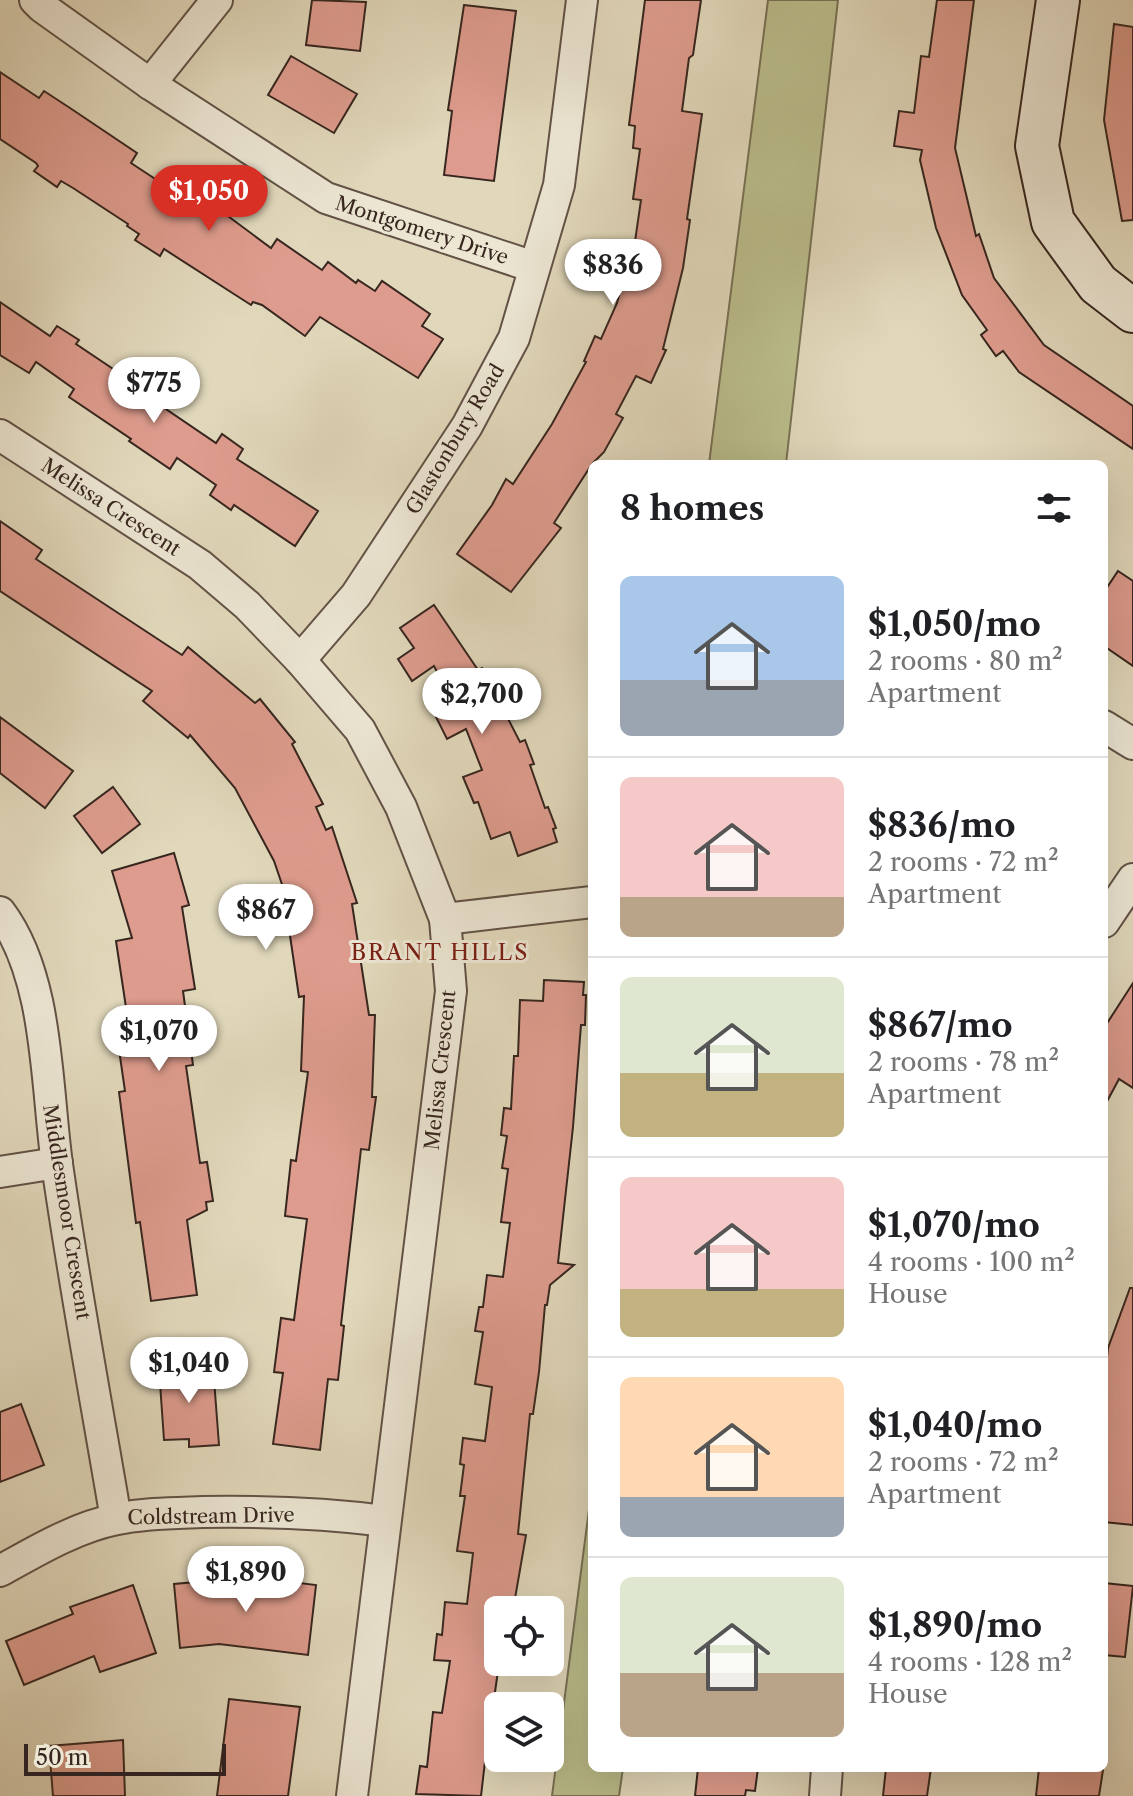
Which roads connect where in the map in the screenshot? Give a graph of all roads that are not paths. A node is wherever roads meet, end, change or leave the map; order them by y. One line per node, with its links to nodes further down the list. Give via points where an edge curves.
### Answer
1 (35, 0): 5 (street, Montgomery Drive)
2 (217, 0): 5 (street)
3 (582, 0): 6 (street, Glastonbury Road, via 559,185)
4 (1058, 0): 7 (street, via 1037,146 1053,222 1098,284)
5 (150, 84): 6 (street, Montgomery Drive, via 326,198)
6 (534, 267): 9 (street, Glastonbury Road, via 514,338 467,426 356,595)
7 (1133, 311)
8 (0, 435): 9 (street, Melissa Crescent, via 200,565)
9 (300, 660): 16 (street, Melissa Crescent, via 360,730 401,807)
10 (1108, 728): 11 (street)
11 (1133, 744)
12 (1133, 879): 15 (street)
13 (588, 902): 16 (street)
14 (0, 912): 17 (street, Middlesmoor Crescent, via 16,933 31,981)
15 (1108, 916)
16 (445, 919): 20 (street, Melissa Crescent, via 451,991)
17 (57, 1163): 18 (street); 19 (street, Middlesmoor Crescent)
18 (0, 1172)
19 (116, 1519): 20 (street, Coldstream Drive, via 243,1511); 21 (street, Coldstream Drive, via 79,1531)
20 (385, 1521): 23 (street, Melissa Crescent)
21 (0, 1571)
22 (827, 1772): 24 (street)
23 (352, 1796)
24 (825, 1796)

